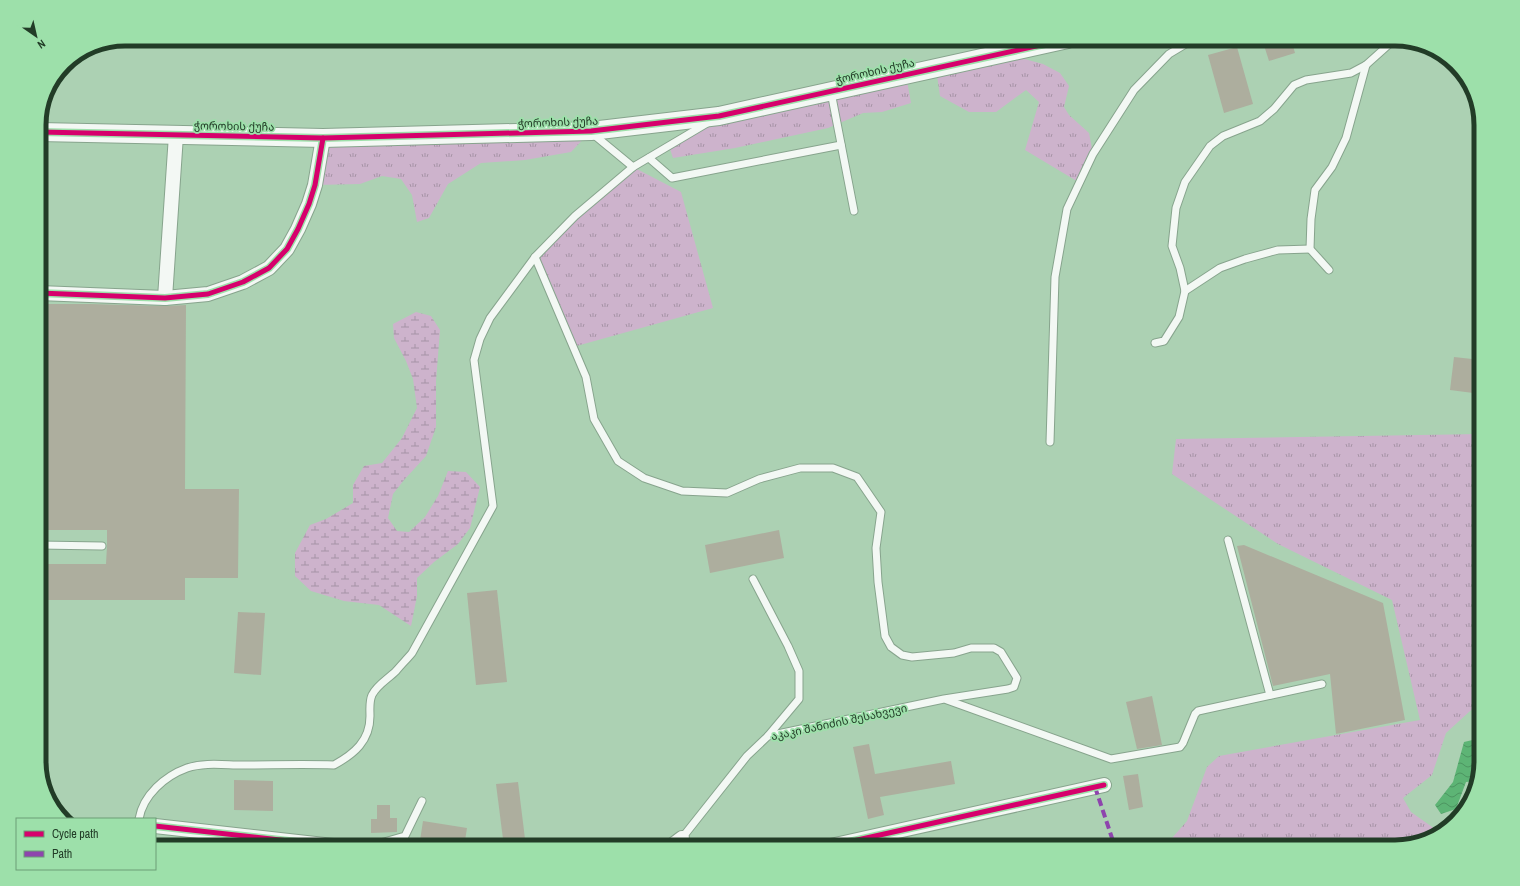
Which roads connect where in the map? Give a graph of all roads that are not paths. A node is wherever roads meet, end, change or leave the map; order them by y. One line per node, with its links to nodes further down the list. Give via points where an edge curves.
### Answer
1 (1037, 46): 5 (street, ჭოროხის ქუჩა)
2 (1182, 46): 22 (lane, via 1169,54 1134,90 1094,154 1067,209 1056,278)
3 (1387, 46): 4 (lane)
4 (1366, 65): 15 (lane, via 1346,138 1332,166 1315,190); 18 (lane, via 1351,73 1306,80 1294,85 1260,121 1223,136 1210,146 1185,182 1176,208 1172,246)
5 (831, 92): 6 (street, ჭოროხის ქუჩა); 11 (lane)
6 (719, 116): 8 (street, ჭოროხის ქუჩა); 12 (lane)
7 (46, 132): 9 (street, ჭოროხის ქუჩა)
8 (591, 132): 10 (street, ჭოროხის ქუჩა); 13 (lane)
9 (176, 135): 10 (street, ჭოროხის ქუჩა); 20 (street)
10 (323, 138): 20 (street, via 309,204 287,249 269,268 243,282 208,294)
11 (841, 145): 12 (lane, via 672,178); 14 (lane)
12 (648, 158): 13 (lane)
13 (633, 167): 16 (lane, via 575,216)
14 (854, 211)
15 (1310, 249): 17 (lane); 18 (lane, via 1278,250 1245,258 1220,268)
16 (535, 257): 29 (lane, აკაკი შანიძის შესახვევი, via 586,377 594,419 618,461 644,478 682,491 727,493 759,479 800,468 833,468 857,477 881,512 876,548 878,582 885,636 891,647 902,655 912,657 971,648 994,648 1001,652 1018,678 1014,686 1008,690); 33 (lane, via 490,318 474,360 493,506 412,653 372,694 367,733 359,748 334,765 206,765 188,768 170,776 156,788 146,799)
17 (1329, 270)
18 (1186, 291): 21 (lane, via 1179,317 1164,341)
19 (46, 293): 20 (street)
20 (165, 298)
21 (1155, 343)
22 (1050, 442)
23 (1228, 540): 28 (lane)
24 (46, 545): 25 (lane)
25 (102, 546)
26 (753, 579): 30 (lane, via 799,671 798,699)
27 (1322, 684): 28 (lane)
28 (1270, 695): 29 (lane, via 1198,711 1194,714 1180,747 1111,760)
29 (944, 699): 30 (lane, აკაკი შანიძის შესახვევი)
30 (768, 736): 35 (lane, აკაკი შანიძის შესახვევი, via 748,756)
31 (1104, 785): 39 (street)
32 (422, 801): 37 (lane, via 405,836)
33 (139, 818)
34 (156, 826): 36 (street)
35 (682, 838): 38 (street, აკაკი შანიძის შესახვევი)
36 (280, 840)
37 (391, 840)
38 (679, 840)
39 (857, 840)

